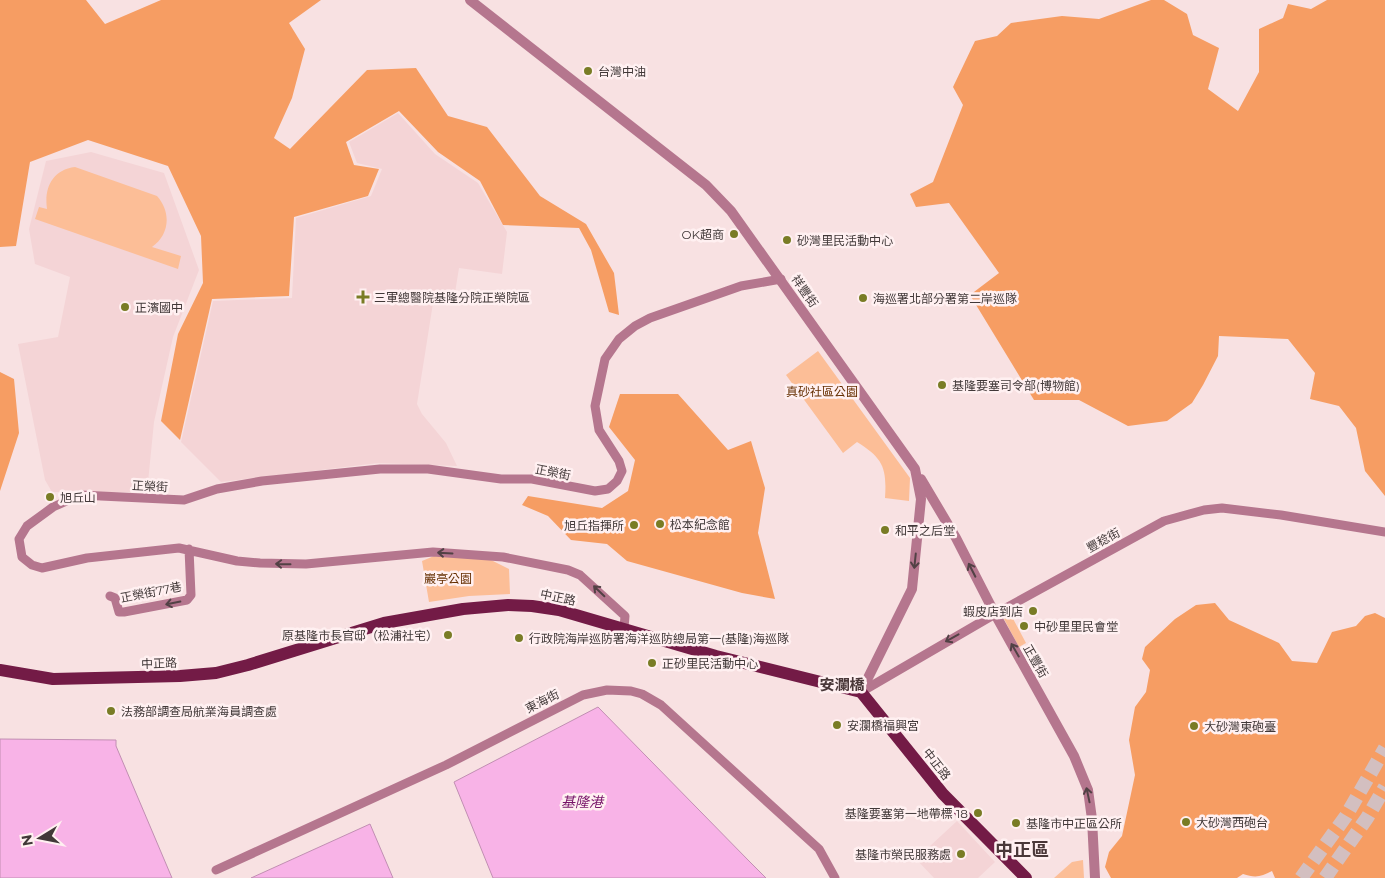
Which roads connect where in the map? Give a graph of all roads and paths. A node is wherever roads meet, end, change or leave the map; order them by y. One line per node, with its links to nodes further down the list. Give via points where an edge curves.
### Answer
1 (470, 0): 2 (street, 祥豐街, via 706,186 731,211)
2 (781, 279): 3 (street, 祥豐街); 7 (street, 正榮街, via 741,286 650,318 634,326 614,345 605,359 595,406 599,430 622,471 608,489 595,491 532,479 501,479 428,469 380,468 262,481 217,489 184,500 80,495 47,511 27,526 19,539 22,557 42,568 87,558)
3 (915, 469): 4 (street, 正豐街); 5 (street, 祥豐街)
4 (940, 510): 5 (street, via 930,506); 9 (street, 正豐街, one-way to 4)
5 (920, 512): 12 (street, 祥豐街, one-way to 12, via 912,589)
6 (1385, 532): 9 (street, 豐稔街, via 1242,509 1204,510 1164,521)
7 (189, 549): 8 (street, 正榮街77巷, one-way to 8, via 191,595 188,600 119,612 115,598); 10 (street, 正榮街, one-way to 7, via 625,616 580,575 503,557 433,552 278,564 237,562)
8 (110, 596)
9 (994, 614): 12 (street, 豐稔街, one-way to 12); 16 (street, 正豐街, one-way to 9, via 1092,819 1084,782 1049,708)
10 (624, 628): 11 (main road, 中正路, via 559,610 532,606 485,606 384,623 216,672 53,679); 12 (main road, 中正路, via 716,656)
11 (0, 670)
12 (860, 692): 15 (main road, 中正路, via 943,794)
13 (216, 870): 14 (street, 東海街, via 446,765 568,702 594,693 618,690 642,694 661,705 819,849)
14 (835, 878)
15 (1026, 878)
16 (1095, 878)

